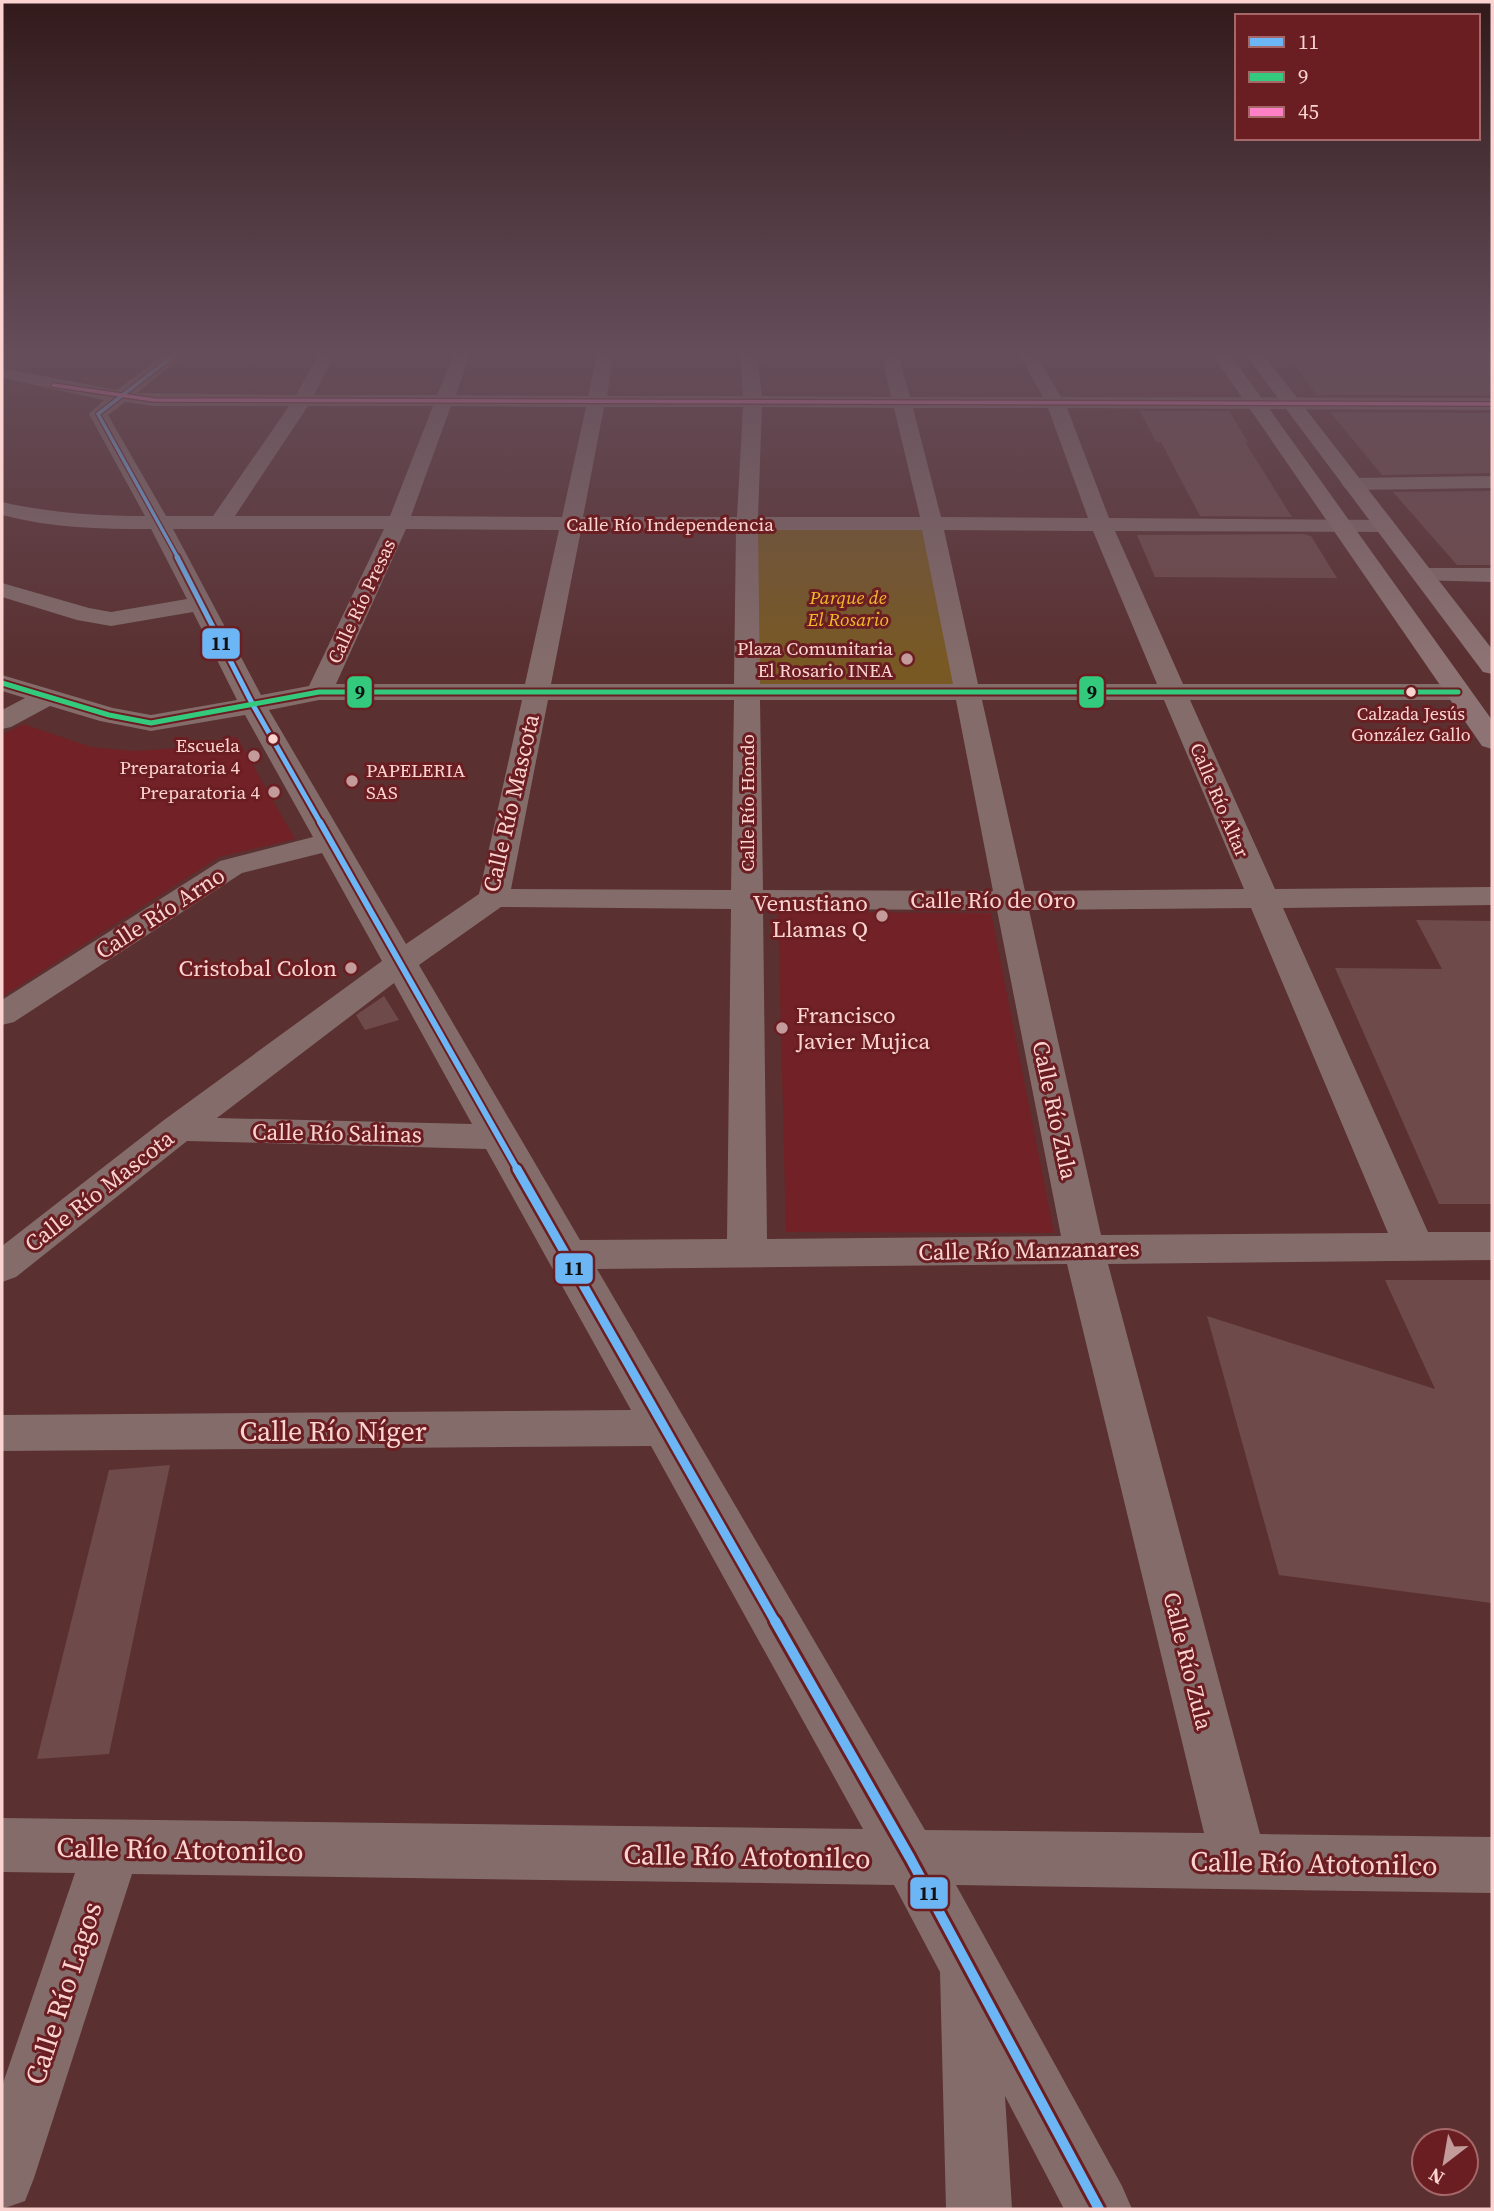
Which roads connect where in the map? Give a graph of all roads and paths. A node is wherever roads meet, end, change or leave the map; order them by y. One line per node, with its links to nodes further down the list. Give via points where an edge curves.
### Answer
1 (122, 457): 13 (street)
2 (264, 457): 14 (street)
3 (423, 457): 15 (street, Calle Río Presas)
4 (585, 457): 16 (street, Calle Río Mascota)
5 (750, 457): 17 (street, Calle Río Hondo)
6 (914, 457): 18 (street, Calle Río Zula)
7 (1076, 457): 19 (street, Calle Río Altar)
8 (1293, 457): 20 (main road)
9 (1331, 457): 11 (main road)
10 (1492, 482): 11 (street)
11 (1352, 484): 21 (main road)
12 (2, 508): 13 (street, Calle Río Independencia, via 64,520)
13 (159, 522): 14 (street, Calle Río Independencia); 25 (street)
14 (220, 522): 15 (street, Calle Río Independencia)
15 (398, 523): 16 (street, Calle Río Independencia); 28 (street, Calle Río Presas)
16 (570, 524): 17 (street, Calle Río Independencia); 29 (street, Calle Río Mascota)
17 (747, 524): 18 (street, Calle Río Independencia); 30 (street, Calle Río Hondo)
18 (932, 524): 19 (street, Calle Río Independencia); 31 (street, Calle Río Zula)
19 (1101, 524): 20 (street, Calle Río Independencia); 32 (street, Calle Río Altar)
20 (1340, 524): 21 (street, Calle Río Independencia); 33 (main road)
21 (1384, 525): 22 (main road)
22 (1423, 575): 23 (street); 26 (main road)
23 (1492, 575)
24 (2, 590): 25 (street, via 111,619)
25 (201, 604): 35 (street)
26 (1492, 666)
27 (2, 682): 34 (street)
28 (319, 692): 29 (street); 35 (street)
29 (536, 692): 30 (street); 40 (street, Calle Río Mascota)
30 (747, 692): 31 (street); 42 (street, Calle Río Hondo)
31 (967, 692): 32 (street); 43 (street, Calle Río Zula)
32 (1174, 692): 33 (street); 41 (street, Calle Río Altar)
33 (1458, 692): 37 (main road)
34 (47, 698): 35 (street, via 150,723); 36 (street)
35 (253, 705): 38 (street)
36 (2, 721)
37 (1492, 740)
38 (331, 842): 44 (street); 45 (street, Calle Río Arno, via 231,867)
39 (1492, 896): 41 (street, Calle Río de Oro)
40 (494, 898): 42 (street, Calle Río de Oro); 44 (street, Calle Río Mascota)
41 (1263, 898): 43 (street, Calle Río de Oro); 49 (street, Calle Río Altar)
42 (747, 899): 43 (street, Calle Río de Oro); 51 (street, Calle Río Hondo)
43 (1011, 901): 50 (street, Calle Río Zula)
44 (398, 963): 46 (street, Calle Río Mascota); 47 (street)
45 (2, 1015)
46 (177, 1129): 47 (street, Calle Río Salinas); 53 (street, Calle Río Mascota)
47 (498, 1137): 52 (street)
48 (1492, 1246): 49 (street, Calle Río Manzanares)
49 (1414, 1247): 50 (street, Calle Río Manzanares)
50 (1084, 1250): 51 (street, Calle Río Manzanares); 59 (street, Calle Río Zula)
51 (747, 1253): 52 (street, Calle Río Manzanares)
52 (565, 1255): 54 (street)
53 (2, 1267)
54 (665, 1428): 55 (street, Calle Río Níger); 58 (street)
55 (2, 1433)
56 (2, 1845): 57 (street, Calle Río Atotonilco)
57 (112, 1849): 58 (street, Calle Río Atotonilco); 62 (street, Calle Río Lagos)
58 (911, 1858): 59 (street, Calle Río Atotonilco); 61 (street)
59 (1239, 1862): 60 (street, Calle Río Atotonilco)
60 (1492, 1865)
61 (968, 1965): 63 (street); 64 (street)
62 (2, 2178)
63 (979, 2209)
64 (1099, 2209)

